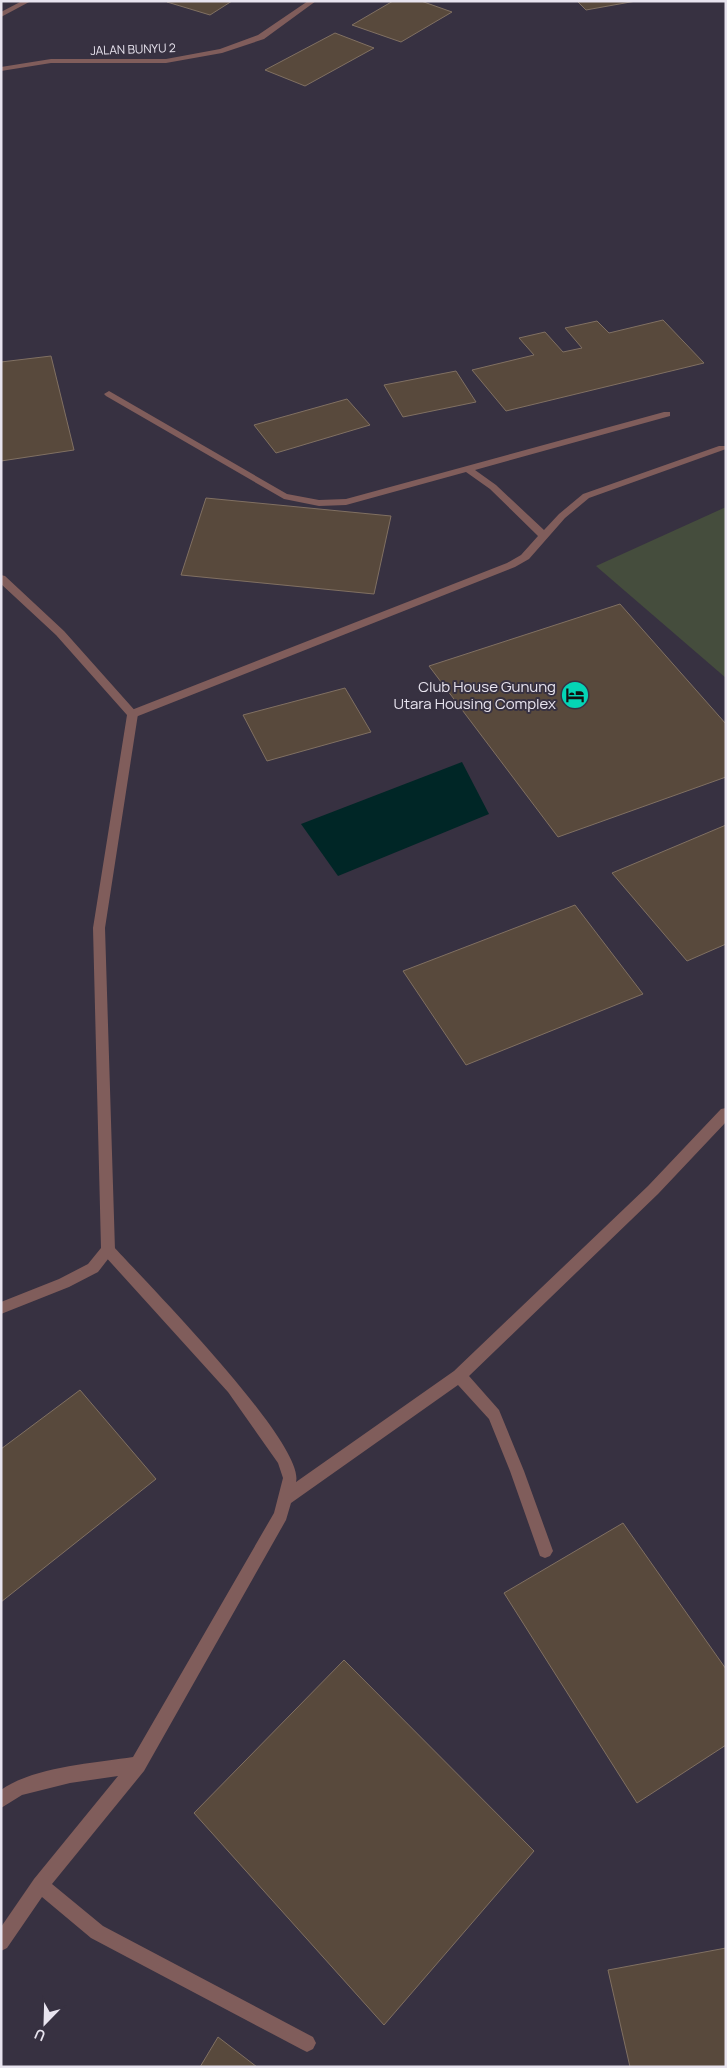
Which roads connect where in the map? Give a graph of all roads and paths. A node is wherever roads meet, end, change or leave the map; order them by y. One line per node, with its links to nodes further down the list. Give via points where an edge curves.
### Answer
1 (28, 1): 3 (street)
2 (313, 1): 4 (street, JALAN BUNYU 2, via 261,37 222,51 166,61 51,62)
3 (1, 15)
4 (1, 69)
5 (109, 394): 8 (street, via 284,496 319,502 346,502)
6 (666, 414): 8 (street)
7 (722, 448): 9 (street, via 586,496)
8 (467, 469): 9 (street, via 493,487)
9 (544, 536): 11 (street, via 511,565)
10 (1, 578): 11 (street, via 60,633)
11 (133, 714): 13 (street, via 98,928)
12 (726, 1113): 15 (street, via 653,1190)
13 (108, 1250): 14 (street, via 93,1268); 16 (street, via 233,1386 285,1460 290,1478)
14 (1, 1308)
15 (459, 1376): 16 (street); 17 (street, via 494,1415)
16 (285, 1499): 18 (street, via 281,1515)
17 (545, 1551)
18 (138, 1765): 19 (street, via 70,1775 18,1788); 20 (street)
19 (1, 1800)
20 (40, 1885): 21 (street); 22 (street, via 97,1932)
21 (1, 1942)
22 (307, 2043)

